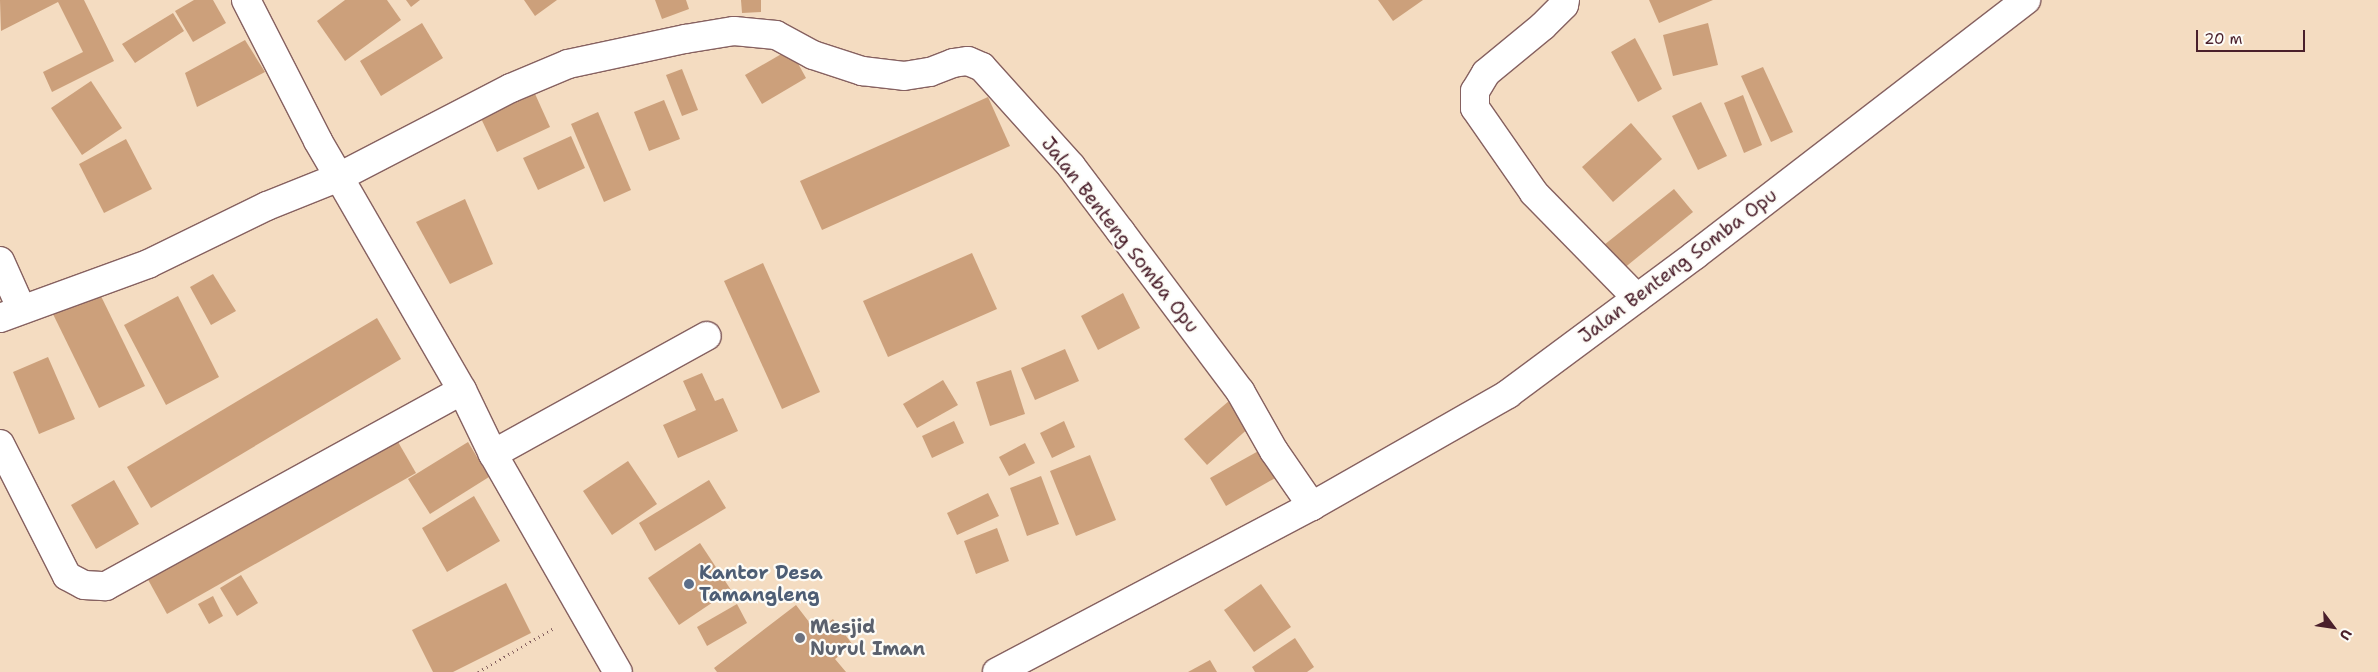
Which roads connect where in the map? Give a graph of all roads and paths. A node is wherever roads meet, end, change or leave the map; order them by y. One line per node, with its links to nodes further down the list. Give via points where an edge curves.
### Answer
1 (246, 0): 4 (street)
2 (1565, 0): 6 (street, via 1543,26 1486,73 1475,91 1475,108 1534,194)
3 (2026, 0): 6 (street, Jalan Benteng Somba Opu)
4 (339, 177): 7 (street, Jalan Benteng Somba Opu, via 267,206 148,264); 9 (street); 12 (street, Jalan Benteng Somba Opu, via 511,88 568,64 685,39 734,32 776,35 813,55 862,71 904,76 968,61 982,67 1076,173 1240,392 1274,451)
5 (0, 261): 7 (street)
6 (1637, 298): 12 (street, Jalan Benteng Somba Opu, via 1508,394)
7 (11, 313)
8 (707, 336): 11 (street)
9 (462, 390): 10 (street, via 106,586 84,585 67,576); 11 (street)
10 (0, 444)
11 (493, 454): 13 (street)
12 (1312, 506): 16 (street, Jalan Benteng Somba Opu)
13 (583, 612): 14 (path); 15 (street)
14 (478, 672)
15 (618, 672)
16 (999, 672)

